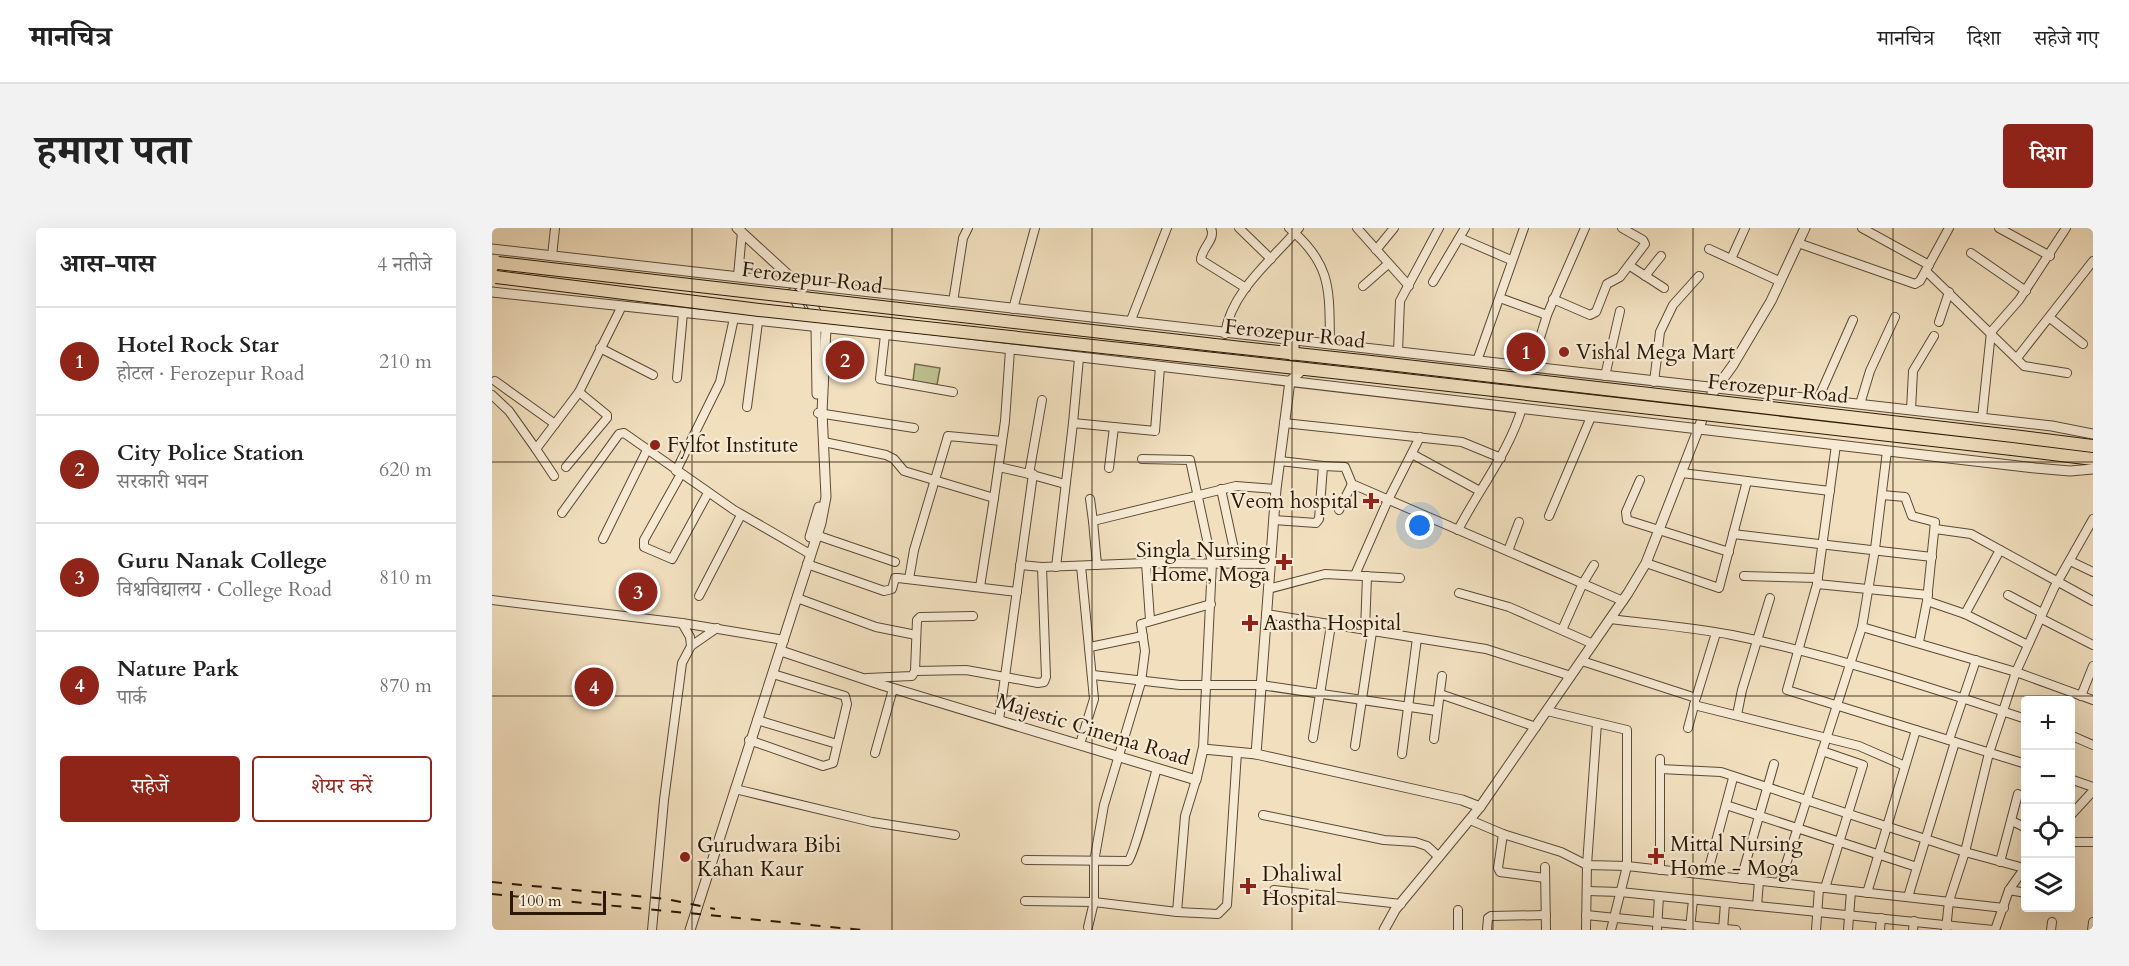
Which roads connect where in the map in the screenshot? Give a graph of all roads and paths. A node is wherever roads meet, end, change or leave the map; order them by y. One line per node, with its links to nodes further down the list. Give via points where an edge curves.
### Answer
1 (555, 228): 28 (street)
2 (968, 228): 55 (street)
3 (1035, 228): 57 (street)
4 (1167, 228): 64 (street)
5 (1211, 228): 48 (street, via 1212,237 1201,260)
6 (1239, 228): 31 (street)
7 (1357, 228): 26 (street)
8 (1394, 228): 26 (street)
9 (1439, 228): 47 (street)
10 (1465, 228): 22 (street)
11 (1524, 228): 33 (street)
12 (1585, 228): 54 (street)
13 (1622, 228): 37 (street, via 1644,242)
14 (1745, 228): 32 (street)
15 (1805, 228): 23 (street)
16 (1862, 228): 38 (street)
17 (1949, 228): 38 (street)
18 (1999, 228): 30 (street)
19 (2066, 228): 30 (street)
20 (740, 230): 39 (street); 45 (street)
21 (1294, 230): 31 (street); 74 (street, via 1312,250 1327,279)
22 (1460, 238): 33 (street); 44 (street)
23 (1798, 243): 38 (street, via 1912,284 1919,282); 43 (street)
24 (492, 249): 28 (street)
25 (1709, 249): 32 (street)
26 (1376, 250): 36 (street)
27 (1971, 253): 50 (street)
28 (552, 256): 39 (street)
29 (1661, 256): 40 (street)
30 (2050, 256): 50 (street)
31 (1271, 259): 48 (street)
32 (1731, 259): 43 (street)
33 (1511, 260): 53 (street)
34 (2093, 261): 63 (street)
35 (495, 263): 79 (highway, Ferozepur Road, bridge)
36 (1388, 264): 46 (street); 47 (street)
37 (1630, 266): 40 (street); 54 (street, via 1607,284 1594,314)
38 (1928, 268): 52 (street)
39 (738, 276): 45 (street)
40 (1645, 276): 49 (street)
41 (1699, 276): 92 (street, via 1673,305 1660,332)
42 (494, 277): 85 (highway, Ferozepur Road, bridge)
43 (1779, 281): 93 (street, via 1772,301)
44 (1433, 282)
45 (792, 283): 55 (street); 68 (street)
46 (1363, 286)
47 (1408, 286): 78 (street, via 1399,305)
48 (1246, 288): 70 (street, via 1227,324)
49 (1664, 288)
50 (2026, 291): 69 (street)
51 (492, 292): 56 (street)
52 (1949, 292): 67 (street); 69 (street)
53 (1500, 298): 60 (street); 82 (street)
54 (1553, 300): 60 (street)
55 (953, 302): 57 (street)
56 (622, 306): 59 (street); 76 (street)
57 (1013, 309): 64 (street)
58 (1620, 312): 88 (street)
59 (683, 313): 62 (street); 89 (street)
60 (1547, 315): 83 (street)
61 (1895, 317): 99 (street, via 1869,371)
62 (734, 318): 66 (street); 131 (street, via 720,382)
63 (2050, 318): 75 (street); 81 (street)
64 (1131, 320): 70 (street)
65 (1853, 320): 97 (street)
66 (758, 322): 68 (street); 100 (street)
67 (1940, 322)
68 (821, 327): 71 (street); 103 (street)
69 (1991, 332): 81 (street); 105 (street)
70 (1226, 334): 73 (street)
71 (885, 335): 77 (street); 95 (street, via 880,379)
72 (1934, 336): 102 (street, via 1913,371)
73 (1293, 340): 74 (street); 79 (highway)
74 (1330, 344): 78 (street)
75 (2083, 344)
76 (600, 348): 87 (street); 94 (street)
77 (1010, 350): 80 (street); 114 (street)
78 (1398, 352): 82 (street)
79 (1292, 354): 117 (highway, Ferozepur Road, bridge)
80 (1079, 358): 84 (street); 106 (street)
81 (2017, 358): 86 (street, via 2029,368)
82 (1477, 361): 83 (street)
83 (1531, 367): 88 (street)
84 (1160, 368): 91 (street); 110 (street, via 1155,431)
85 (1302, 370): 91 (street); 124 (highway, Ferozepur Road, bridge)
86 (2067, 373)
87 (652, 375)
88 (1605, 376): 92 (street)
89 (677, 378)
90 (495, 381): 108 (street)
91 (1290, 381): 101 (street); 107 (street)
92 (1654, 382): 93 (street)
93 (1715, 387): 97 (street); 109 (street)
94 (579, 392): 108 (street); 127 (street, via 607,418)
95 (953, 392)
96 (492, 394): 118 (street)
97 (1818, 399): 99 (street)
98 (1042, 400): 133 (street)
99 (1860, 404): 102 (street)
100 (747, 407)
101 (1522, 408): 104 (street); 122 (street)
102 (1911, 410): 105 (street)
103 (820, 413): 111 (street); 115 (street); 169 (street, via 819,508)
104 (1591, 417): 109 (street); 153 (street)
105 (1982, 418): 112 (street)
106 (1073, 423): 110 (street); 138 (street)
107 (1284, 423): 113 (street); 125 (street)
108 (555, 424): 118 (street)
109 (1701, 424): 116 (street); 132 (street)
110 (1114, 427): 129 (street)
111 (914, 428)
112 (2093, 434)
113 (1420, 436): 121 (street); 122 (street, via 1467,443)
114 (1002, 441): 128 (street); 135 (street, via 948,436)
115 (824, 442): 135 (street, via 886,456 904,471); 162 (street, via 826,497)
116 (1836, 445): 120 (street); 143 (street)
117 (2093, 446)
118 (536, 449): 134 (street)
119 (647, 450): 131 (street); 151 (street, via 624,433 619,434); 163 (street)
120 (1887, 451): 130 (street, via 2070,471); 146 (street)
121 (1412, 454): 142 (street); 149 (street)
122 (1501, 458): 142 (street)
123 (1142, 459): 145 (street, via 1190,460)
124 (2093, 459)
125 (1280, 461): 126 (street); 141 (street)
126 (1323, 466): 139 (street, via 1345,468); 155 (street, via 1317,522)
127 (566, 467)
128 (999, 467): 133 (street); 147 (street)
129 (1109, 468)
130 (2093, 469)
131 (679, 472): 144 (street); 144 (street, via 644,547 672,559)
132 (1682, 473): 137 (street); 160 (street)
133 (1031, 474): 138 (street); 179 (street)
134 (554, 476)
135 (934, 480): 147 (street); 189 (street)
136 (1640, 480): 160 (street, via 1626,518)
137 (1747, 481): 143 (street); 161 (street)
138 (1065, 484): 183 (street)
139 (1352, 484): 149 (street); 150 (street)
140 (1221, 489): 141 (street); 145 (street); 175 (street)
141 (1276, 489): 155 (street)
142 (1478, 490): 159 (street)
143 (1830, 491): 164 (street)
144 (708, 493): 152 (street)
145 (1197, 495): 156 (street); 174 (street)
146 (1882, 495): 158 (street, via 1908,499 1910,514 1934,520); 165 (street)
147 (994, 498): 193 (street)
148 (1090, 499): 156 (street)
149 (1388, 500): 159 (street); 185 (street)
150 (1339, 510)
151 (562, 513)
152 (741, 515): 169 (street); 199 (street)
153 (1549, 516)
154 (2093, 519): 171 (street)
155 (1274, 520): 177 (street)
156 (1093, 521): 181 (street)
157 (1519, 522): 167 (street)
158 (1935, 529): 166 (street, via 1971,534); 170 (street)
159 (1458, 530): 167 (street)
160 (1658, 531): 168 (street); 176 (street)
161 (1734, 534): 164 (street); 168 (street)
162 (816, 535): 169 (street); 172 (street)
163 (603, 539)
164 (1823, 543): 165 (street); 190 (street)
165 (1875, 549): 170 (street); 194 (street)
166 (2000, 550): 191 (street); 207 (street)
167 (1508, 551): 192 (street)
168 (1729, 552): 176 (street, via 1718,589)
169 (808, 557): 189 (street, via 884,591 892,589 895,578); 200 (street); 223 (street)
170 (1932, 557): 202 (street)
171 (2070, 561): 184 (street); 191 (street)
172 (895, 562)
173 (1146, 563): 174 (street); 181 (street); 212 (street)
174 (1212, 563): 175 (street); 206 (street)
175 (1237, 563): 177 (street)
176 (1646, 563): 204 (street)
177 (1270, 564): 195 (street)
178 (1594, 565): 192 (street)
179 (1020, 566): 182 (street); 196 (street)
180 (1081, 566): 181 (street); 183 (street); 230 (street)
181 (1097, 566)
182 (1042, 567): 183 (street); 244 (street, via 1046,679 1038,683)
183 (1056, 567)
184 (2093, 572)
185 (1355, 575): 186 (street); 195 (street, via 1325,574)
186 (1367, 576): 188 (street); 218 (street)
187 (1744, 576): 190 (street)
188 (1400, 578)
189 (909, 579): 193 (street)
190 (1818, 581): 194 (street); 232 (street)
191 (2057, 582): 205 (street); 209 (street)
192 (1583, 583): 204 (street); 217 (street)
193 (980, 587): 196 (street)
194 (1870, 588): 202 (street); 215 (street)
195 (1268, 589): 208 (street)
196 (1017, 592): 244 (street)
197 (1459, 593): 217 (street, via 1509,607)
198 (2008, 595): 209 (street)
199 (699, 596)
200 (797, 598): 220 (street, via 876,627); 223 (street)
201 (1770, 598): 224 (street)
202 (1927, 598): 207 (street); 225 (street)
203 (492, 600): 213 (street)
204 (1623, 601): 211 (street)
205 (2093, 601)
206 (1211, 604): 212 (street); 247 (street)
207 (1965, 614): 227 (street)
208 (1266, 615): 214 (street); 246 (street)
209 (2041, 615): 227 (street); 228 (street)
210 (973, 616): 220 (street, via 920,617)
211 (1610, 619): 219 (street); 226 (street)
212 (1150, 620): 221 (street, via 1141,624)
213 (682, 623): 216 (street); 229 (street)
214 (1331, 625): 218 (street); 249 (street)
215 (1862, 627): 225 (street); 235 (street)
216 (717, 628): 223 (street); 229 (street)
217 (1563, 630): 226 (street)
218 (1368, 631): 222 (street); 252 (street)
219 (1716, 633): 224 (street); 255 (street)
220 (916, 635): 237 (street)
221 (1143, 636): 230 (street); 245 (street)
222 (1417, 638): 242 (street, via 1486,649); 257 (street)
223 (781, 640): 231 (street); 370 (street)
224 (1757, 641): 232 (street); 261 (street)
225 (1919, 642): 233 (street)
226 (1593, 644): 234 (street)
227 (2028, 645): 238 (street)
228 (2093, 645)
229 (691, 646): 369 (street, via 680,673)
230 (1090, 647): 240 (street)
231 (781, 651): 239 (street); 243 (street, Majestic Cinema Road)
232 (1799, 651): 235 (street); 256 (street, via 1787,690)
233 (1976, 660): 238 (street); 253 (street)
234 (1582, 661): 242 (street); 255 (street)
235 (1849, 663): 253 (street); 256 (street)
236 (2093, 666): 251 (street)
237 (915, 671): 243 (street, via 909,677); 244 (street, via 966,670)
238 (2016, 672): 251 (street); 260 (street)
239 (773, 674): 263 (street); 275 (street, via 845,696 847,704)
240 (1093, 675): 245 (street); 276 (street, via 1094,699)
241 (1442, 676): 250 (street)
242 (1571, 676): 259 (street)
243 (862, 678): 248 (street, Majestic Cinema Road)
244 (1005, 678): 264 (street)
245 (1141, 681): 247 (street); 286 (street)
246 (1261, 684): 247 (street); 249 (street); 284 (street)
247 (1205, 685): 279 (street)
248 (893, 689): 264 (street, Majestic Cinema Road); 282 (street)
249 (1320, 693): 252 (street); 271 (street)
250 (1440, 694): 258 (street); 266 (street)
251 (2081, 696): 254 (street)
252 (1362, 699): 257 (street); 278 (street)
253 (1962, 699): 260 (street); 274 (street)
254 (2093, 700)
255 (1695, 702): 261 (street); 267 (street)
256 (1836, 705): 268 (street); 269 (street)
257 (1408, 706): 258 (street); 285 (street)
258 (1437, 711): 272 (street)
259 (1547, 711): 265 (street); 266 (street)
260 (2003, 712): 262 (street); 283 (street)
261 (1737, 715): 269 (street)
262 (2021, 718)
263 (757, 720): 273 (street); 275 (street)
264 (999, 720): 276 (street, Majestic Cinema Road)
265 (1597, 723): 324 (street); 325 (street, via 1626,729 1628,733)
266 (1536, 727): 302 (street)
267 (1688, 728)
268 (1916, 730): 274 (street); 290 (street)
269 (1826, 736): 280 (street); 290 (street)
270 (2075, 737): 277 (street)
271 (1313, 738)
272 (1434, 739)
273 (749, 740): 275 (street, via 823,766 833,763); 297 (street)
274 (1952, 741): 283 (street); 314 (street)
275 (837, 744)
276 (1080, 744): 286 (street, Majestic Cinema Road)
277 (2093, 745)
278 (1355, 746)
279 (1203, 749): 281 (street, Majestic Cinema Road); 294 (street, Majestic Cinema Road)
280 (1822, 751): 300 (street); 304 (street, via 1863,765)
281 (1237, 752): 284 (street, Majestic Cinema Road); 355 (street, via 1227,905 1218,914)
282 (875, 753)
283 (1989, 753): 288 (street); 318 (street)
284 (1256, 754): 302 (street, Majestic Cinema Road)
285 (1402, 754)
286 (1118, 756): 291 (street, Majestic Cinema Road); 322 (street)
287 (1660, 759): 292 (street)
288 (2021, 763)
289 (1774, 764): 296 (street)
290 (1905, 766): 309 (street)
291 (1157, 768): 294 (street, Majestic Cinema Road); 322 (street, via 1132,858 1123,863)
292 (1660, 769): 293 (street, via 1721,772); 329 (street)
293 (1733, 778): 296 (street); 301 (street)
294 (1196, 780): 355 (street, via 1185,816)
295 (2075, 781): 298 (street)
296 (1768, 788): 300 (street); 306 (street)
297 (735, 789): 313 (street, via 872,822); 370 (street)
298 (2093, 789): 303 (street)
299 (2018, 794): 308 (street)
300 (1806, 800): 304 (street); 311 (street)
301 (1726, 805): 306 (street); 331 (street)
302 (1480, 807): 307 (street)
303 (2075, 810)
304 (1848, 813): 309 (street); 315 (street)
305 (1263, 815): 320 (street, via 1384,840 1415,842)
306 (1760, 815): 311 (street); 333 (street)
307 (1470, 820): 312 (street); 320 (street)
308 (2012, 821): 310 (street); 323 (street)
309 (1887, 826): 314 (street); 319 (street)
310 (2021, 826)
311 (1798, 827): 315 (street); 335 (street)
312 (1503, 834): 324 (street, via 1561,852); 332 (street, via 1500,872)
313 (955, 835)
314 (1925, 839): 318 (street); 328 (street)
315 (1839, 841): 319 (street); 336 (street)
316 (2075, 842): 317 (street)
317 (2093, 842)
318 (1965, 852): 323 (street); 348 (street)
319 (1879, 854): 328 (street); 343 (street)
320 (1439, 857): 351 (street)
321 (1026, 860): 322 (street)
322 (1094, 862): 349 (street)
323 (2000, 862): 326 (street)
324 (1587, 865): 325 (street); 339 (street)
325 (1627, 866): 329 (street); 341 (street)
326 (2021, 866)
327 (1545, 867): 332 (street)
328 (1917, 867): 345 (street)
329 (1660, 870): 331 (street)
330 (2021, 873): 338 (street)
331 (1707, 875): 333 (street)
332 (1545, 878): 357 (street)
333 (1741, 879): 334 (street)
334 (1759, 881): 335 (street); 352 (street)
335 (1780, 883): 336 (street)
336 (1822, 888): 340 (street); 356 (street)
337 (1274, 890): 351 (street)
338 (2009, 890): 342 (street); 353 (street)
339 (1587, 891): 341 (street); 358 (street)
340 (1851, 891): 343 (street); 359 (street)
341 (1620, 892): 344 (street); 360 (street)
342 (2021, 892)
343 (1867, 893): 345 (street)
344 (1659, 896): 346 (street); 364 (street)
345 (1908, 897): 348 (street)
346 (1693, 900): 350 (street); 367 (street)
347 (1025, 901): 349 (street)
348 (1949, 901): 353 (street); 366 (street)
349 (1094, 902): 355 (street); 365 (street)
350 (1725, 903): 352 (street); 368 (street)
351 (1401, 904): 371 (street)
352 (1757, 906): 356 (street)
353 (2004, 908): 382 (street)
354 (1458, 910): 372 (street)
355 (1177, 912)
356 (1816, 912): 359 (street); 378 (street)
357 (1546, 915): 373 (street, via 1491,916); 374 (street)
358 (1586, 915): 360 (street); 375 (street)
359 (1849, 915): 361 (street); 379 (street)
360 (1614, 916): 364 (street); 376 (street)
361 (1881, 918): 362 (street); 380 (street)
362 (1914, 921): 366 (street); 381 (street)
363 (2093, 922): 383 (street)
364 (1657, 926): 367 (street)
365 (1088, 927)
366 (1946, 927): 382 (street)
367 (1690, 928): 368 (street)
368 (1723, 929): 377 (street)
369 (652, 930)
370 (688, 930)
371 (1384, 930)
372 (1458, 930)
373 (1487, 930)
374 (1546, 930)
375 (1586, 930)
376 (1611, 930)
377 (1736, 930)
378 (1816, 930)
379 (1848, 930)
380 (1880, 930)
381 (1913, 930)
382 (1994, 930)
383 (2092, 930)

